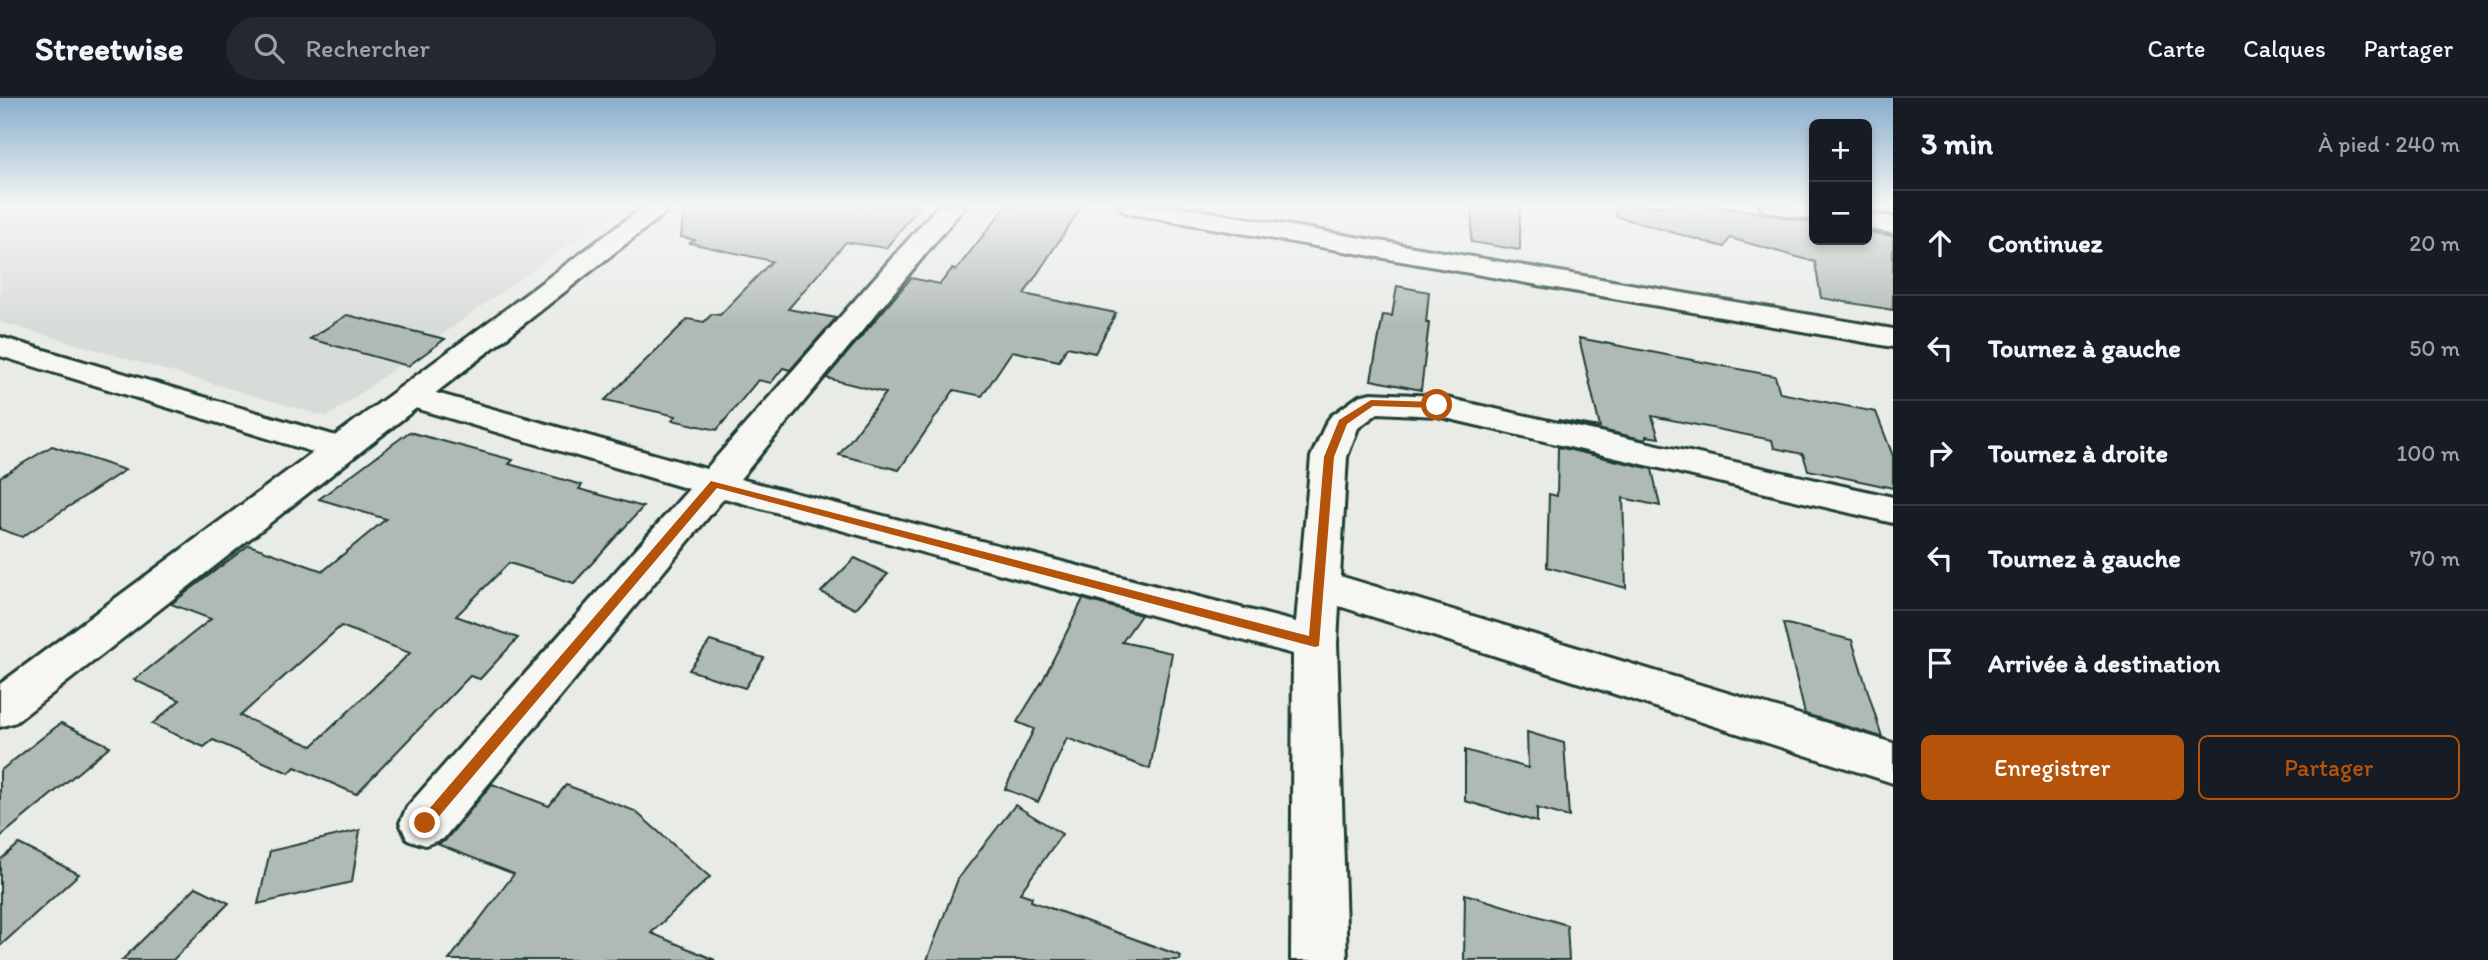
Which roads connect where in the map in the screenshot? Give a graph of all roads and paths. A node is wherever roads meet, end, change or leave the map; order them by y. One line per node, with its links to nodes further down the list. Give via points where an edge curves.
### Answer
1 (608, 246): 6 (street)
2 (918, 246): 8 (street)
3 (1364, 246): 4 (street)
4 (1893, 338)
5 (0, 346): 7 (street)
6 (410, 396): 7 (street); 8 (street)
7 (341, 449): 12 (street)
8 (715, 484): 11 (street); 14 (street)
9 (1893, 510): 10 (street, via 1437,405 1371,403 1343,423 1329,457)
10 (1318, 584): 11 (street); 13 (street)
11 (1315, 643): 15 (street)
12 (0, 709)
13 (1893, 763)
14 (425, 823)
15 (1319, 960)

